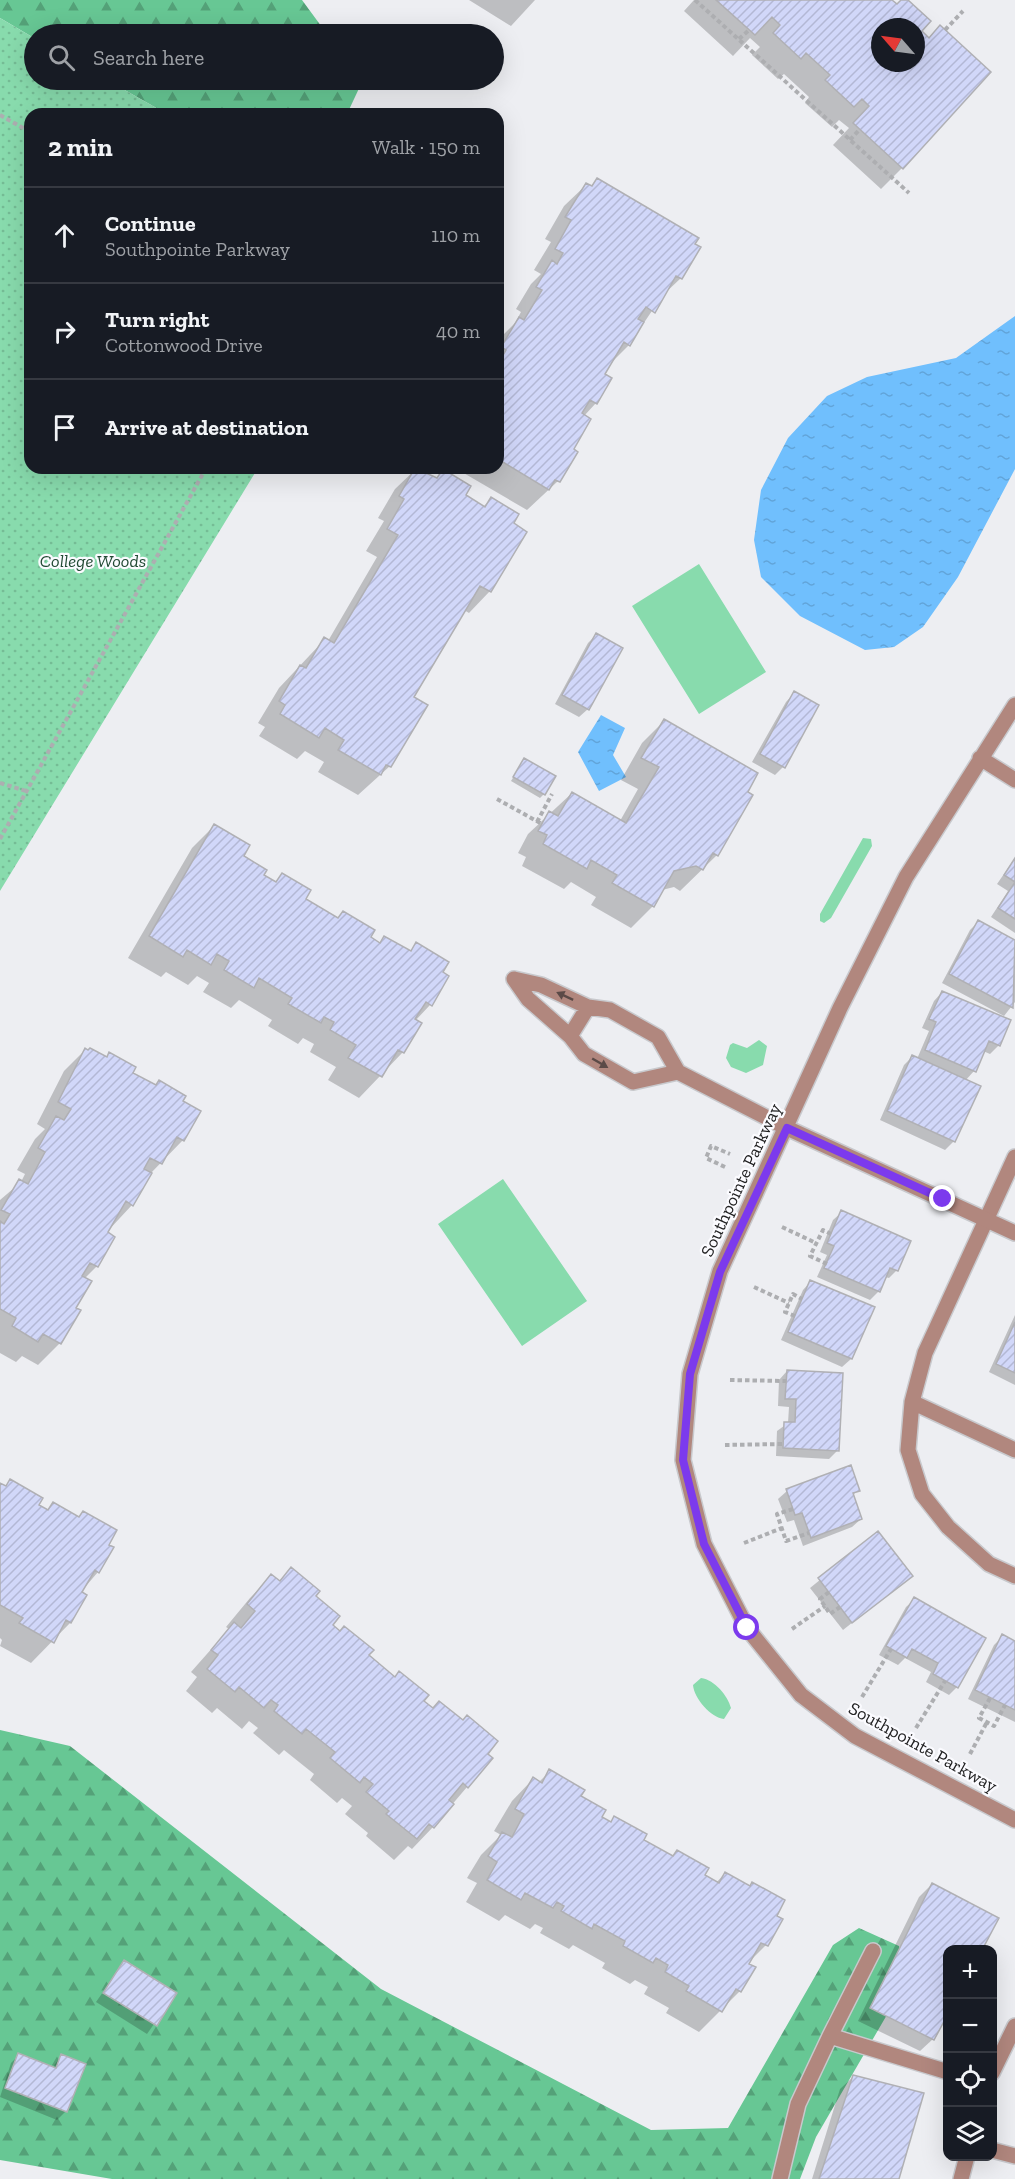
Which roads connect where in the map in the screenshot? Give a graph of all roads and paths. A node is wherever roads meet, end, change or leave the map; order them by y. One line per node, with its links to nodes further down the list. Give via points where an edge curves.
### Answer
1 (695, 0): 5 (path)
2 (963, 11): 4 (path)
3 (749, 30): 5 (path)
4 (945, 30)
5 (739, 39): 9 (path)
6 (0, 115): 7 (path)
7 (24, 129)
8 (860, 129): 9 (path)
9 (850, 140): 10 (path)
10 (909, 193)
11 (203, 474): 16 (path)
12 (1015, 705): 13 (street, Southpointe Parkway)
13 (980, 758): 14 (street); 23 (street, Southpointe Parkway, via 906,876 840,1008)
14 (1015, 780)
15 (0, 783): 16 (path)
16 (26, 791): 19 (path)
17 (552, 794): 18 (path, via 539,823)
18 (497, 799)
19 (0, 839)
20 (588, 1007): 21 (street); 21 (street, one-way to 21, via 542,985 514,979 528,999); 22 (street, via 609,1010 658,1037)
21 (570, 1036): 22 (street, one-way to 22, via 584,1054 633,1082)
22 (678, 1072): 23 (street)
23 (787, 1128): 27 (street); 60 (street, Southpointe Parkway, via 720,1272 690,1374 683,1460 704,1544 747,1628 801,1695 855,1736)
24 (730, 1154): 26 (path, via 711,1146 706,1158)
25 (1015, 1157): 27 (street)
26 (725, 1167)
27 (986, 1219): 29 (street); 39 (street, via 925,1353)
28 (782, 1227): 31 (path)
29 (1015, 1233)
30 (831, 1234): 31 (path, via 823,1230)
31 (816, 1243): 32 (path, via 810,1256)
32 (827, 1264)
33 (754, 1287): 35 (path)
34 (802, 1299): 35 (path, via 793,1294)
35 (789, 1303): 36 (path, via 785,1312)
36 (795, 1316)
37 (730, 1380): 38 (path)
38 (786, 1381)
39 (912, 1402): 42 (street); 47 (street, via 908,1450 922,1494 948,1527 989,1564)
40 (783, 1444): 41 (path)
41 (725, 1445)
42 (1015, 1450)
43 (793, 1509): 44 (path, via 777,1514)
44 (782, 1528): 45 (path, via 786,1541); 46 (path)
45 (809, 1533)
46 (744, 1543)
47 (1015, 1576)
48 (829, 1592): 49 (path, via 820,1599)
49 (825, 1606): 50 (path, via 830,1614); 51 (path)
50 (840, 1607)
51 (792, 1629)
52 (891, 1648): 54 (path)
53 (945, 1680): 58 (path)
54 (862, 1696)
55 (990, 1698): 57 (path, via 979,1718)
56 (1005, 1705): 57 (path, via 994,1726)
57 (987, 1722): 59 (path)
58 (916, 1728)
59 (970, 1754)
60 (1015, 1820)
61 (873, 1951): 63 (street)
62 (1015, 2026): 64 (street)
63 (830, 2037): 65 (street); 69 (street, via 798,2104)
64 (997, 2064)
65 (943, 2071)
66 (997, 2151): 67 (street)
67 (1015, 2156)
68 (966, 2161): 70 (street)
69 (780, 2179)
70 (961, 2179)

